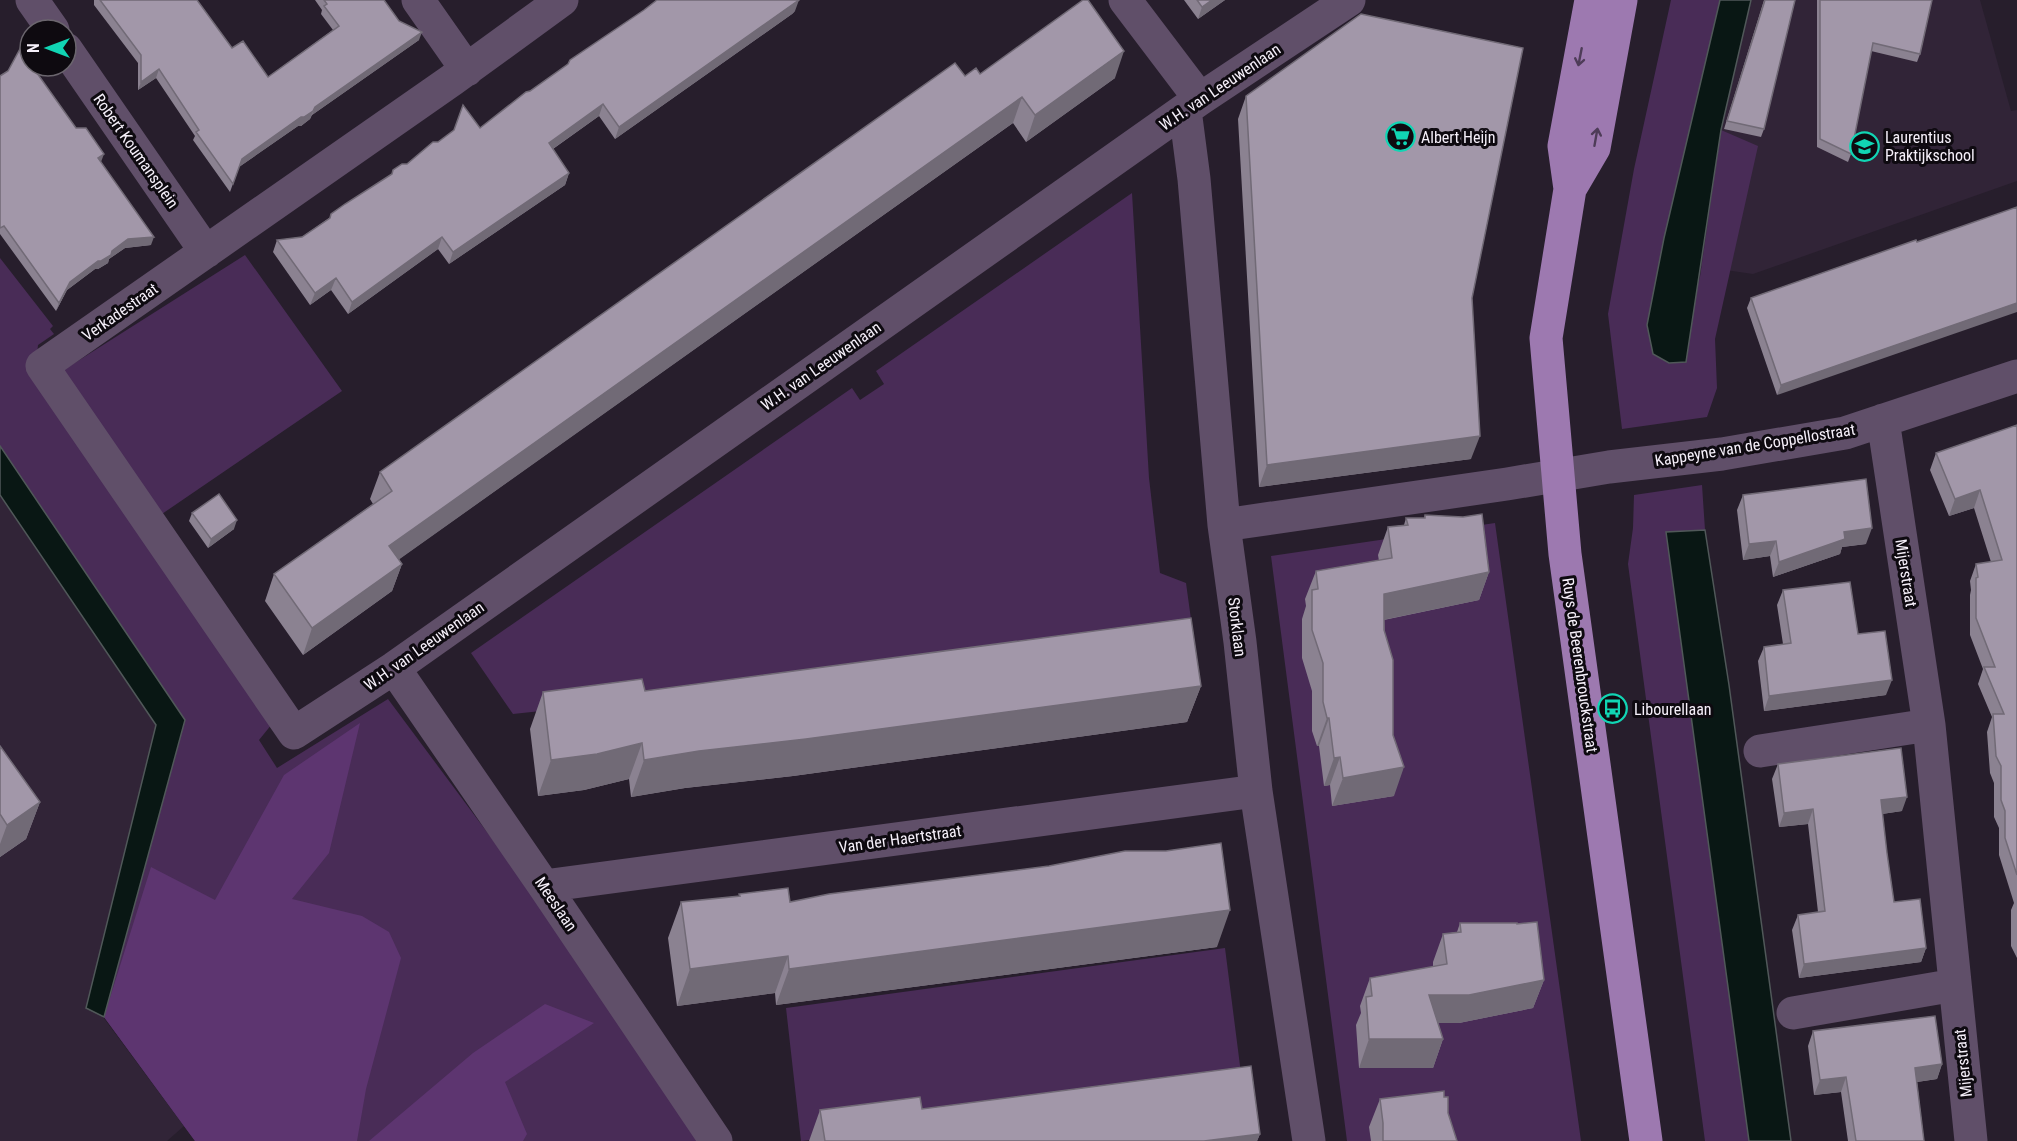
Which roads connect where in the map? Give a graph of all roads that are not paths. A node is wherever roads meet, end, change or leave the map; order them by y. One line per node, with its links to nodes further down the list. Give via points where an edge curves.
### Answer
1 (32, 0): 8 (street)
2 (418, 0): 10 (street)
3 (562, 0): 10 (street, Verkadestraat)
4 (1125, 0): 11 (street)
5 (1349, 0): 11 (street, W.H. van Leeuwenlaan)
6 (1591, 0): 12 (main road, Ruys de Beerenbrouckstraat, one-way to 12, via 1564,146)
7 (1621, 0): 12 (main road, Ruys de Beerenbrouckstraat, one-way to 7, via 1594,148)
8 (45, 18)
9 (78, 66): 13 (street, Robert Koumansplein)
10 (467, 70): 13 (street, Verkadestraat)
11 (1193, 105): 17 (street, Storklaan, via 1194,179); 18 (street, W.H. van Leeuwenlaan)
12 (1570, 189): 16 (main road, Ruys de Beerenbrouckstraat, via 1546,338)
13 (206, 252): 20 (street, Verkadestraat, via 42,366)
14 (2017, 376): 15 (street, Kappeyne van de Coppellostraat)
15 (1883, 420): 16 (street, Kappeyne van de Coppellostraat, via 1845,433 1777,445); 19 (street, Mijerstraat)
16 (1558, 476): 17 (street); 28 (main road, Ruys de Beerenbrouckstraat, via 1565,554)
17 (1224, 525): 22 (street, Storklaan)
18 (394, 668): 20 (street, W.H. van Leeuwenlaan); 23 (street, Meeslaan)
19 (1929, 725): 21 (street); 24 (street, Mijerstraat)
20 (294, 733)
21 (1760, 751)
22 (1256, 791): 23 (street, Van der Haertstraat); 27 (street, Storklaan)
23 (544, 886): 26 (street, Meeslaan)
24 (1956, 985): 25 (street); 29 (street, Mijerstraat)
25 (1793, 1013)
26 (716, 1141)
27 (1309, 1141)
28 (1646, 1141)
29 (1971, 1141)

